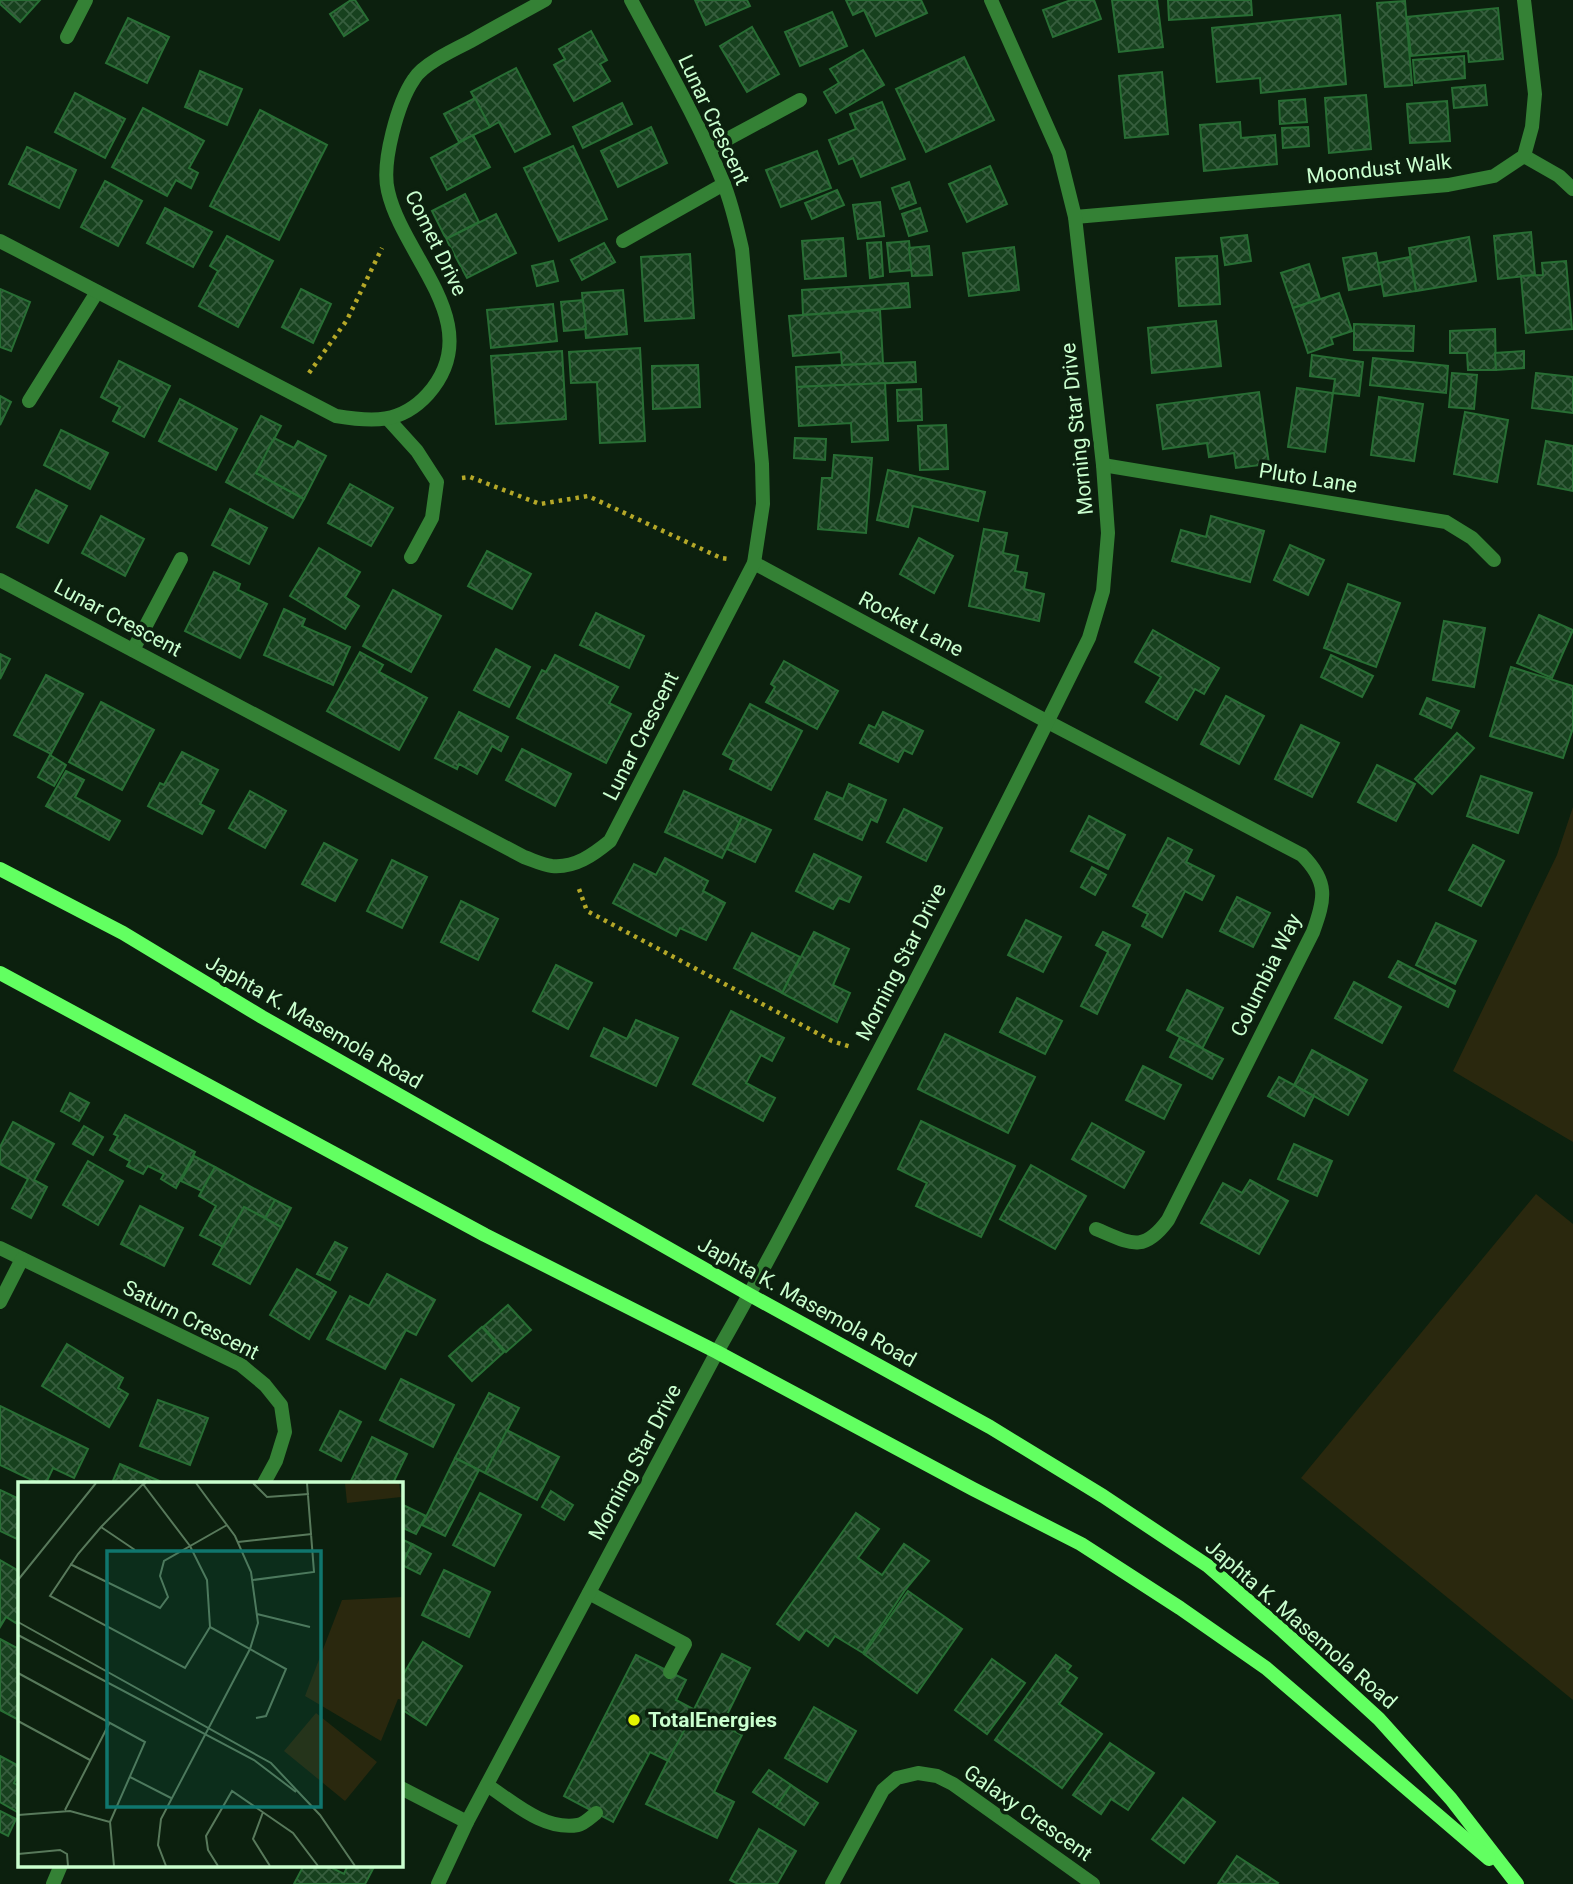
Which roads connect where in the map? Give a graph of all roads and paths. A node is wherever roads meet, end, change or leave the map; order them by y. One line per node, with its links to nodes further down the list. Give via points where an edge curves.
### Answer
1 (86, 0): 6 (street)
2 (545, 0): 13 (street, Comet Drive, via 415,76 401,104 387,160 387,188)
3 (631, 0): 8 (street, Lunar Crescent)
4 (991, 0): 12 (street, Morning Star Drive, via 1059,153)
5 (1524, 0): 9 (street, via 1535,94)
6 (67, 37)
7 (800, 100): 8 (street)
8 (709, 149): 10 (street, Lunar Crescent)
9 (1524, 156): 11 (street); 12 (street, Moondust Walk, via 1494,176 1448,185)
10 (724, 184): 15 (street); 26 (street, Lunar Crescent, via 742,249 762,464 763,504)
11 (1573, 189)
12 (1075, 217): 20 (street, Morning Star Drive)
13 (397, 218): 17 (path, via 347,320); 19 (street, Comet Drive, via 435,287 450,338 447,360 435,386 418,405)
14 (0, 241): 16 (street, Comet Drive)
15 (623, 241)
16 (97, 292): 17 (street, Comet Drive); 18 (street)
17 (295, 394): 19 (street, Comet Drive, via 336,416)
18 (29, 401)
19 (388, 419): 22 (street, via 437,482 432,518)
20 (1103, 465): 25 (street, Pluto Lane, via 1446,522 1472,538); 29 (street, Morning Star Drive, via 1108,533 1103,591 1089,638)
21 (470, 477): 23 (path, via 540,504 588,496)
22 (411, 557)
23 (721, 558)
24 (181, 559): 28 (street)
25 (1494, 560)
26 (754, 563): 29 (street, Rocket Lane); 30 (street, Lunar Crescent, via 610,841)
27 (0, 580): 28 (street, Lunar Crescent)
28 (133, 650): 30 (street, Lunar Crescent, via 524,857 551,866)
29 (1048, 722): 33 (street, Morning Star Drive); 34 (street, Columbia Way, via 1302,855 1315,868 1322,887 1313,932 1168,1220 1147,1242 1130,1243)
30 (571, 865): 33 (path, via 587,911 832,1041)
31 (0, 869): 37 (main road, Japhta K. Masemola Road, via 123,933)
32 (0, 973): 39 (main road, Japhta K. Masemola Road, via 485,1235)
33 (876, 1057): 37 (street, Morning Star Drive)
34 (1096, 1229)
35 (0, 1248): 36 (street, Saturn Crescent)
36 (22, 1259): 38 (street); 40 (street, Saturn Crescent, via 241,1365 265,1384 281,1405 285,1432)
37 (750, 1295): 39 (street, Morning Star Drive); 48 (main road, Japhta K. Masemola Road, via 990,1427 1208,1566 1380,1719 1451,1798)
38 (0, 1301)
39 (717, 1352): 41 (street, Morning Star Drive); 48 (main road, Japhta K. Masemola Road, via 1081,1544 1180,1608 1266,1668)
40 (265, 1482)
41 (589, 1593): 42 (street, via 685,1644); 43 (street, Morning Star Drive)
42 (670, 1672)
43 (487, 1785): 45 (street, via 541,1821 580,1825); 46 (street, Morning Star Drive)
44 (402, 1789): 46 (street)
45 (596, 1813)
46 (467, 1822): 50 (street, Morning Star Drive)
47 (60, 1867): 49 (street)
48 (1514, 1881)
49 (52, 1884)
50 (438, 1884)
51 (832, 1884): 52 (street, Galaxy Crescent, via 883,1790 897,1778 918,1773 953,1784)
52 (1093, 1884)

